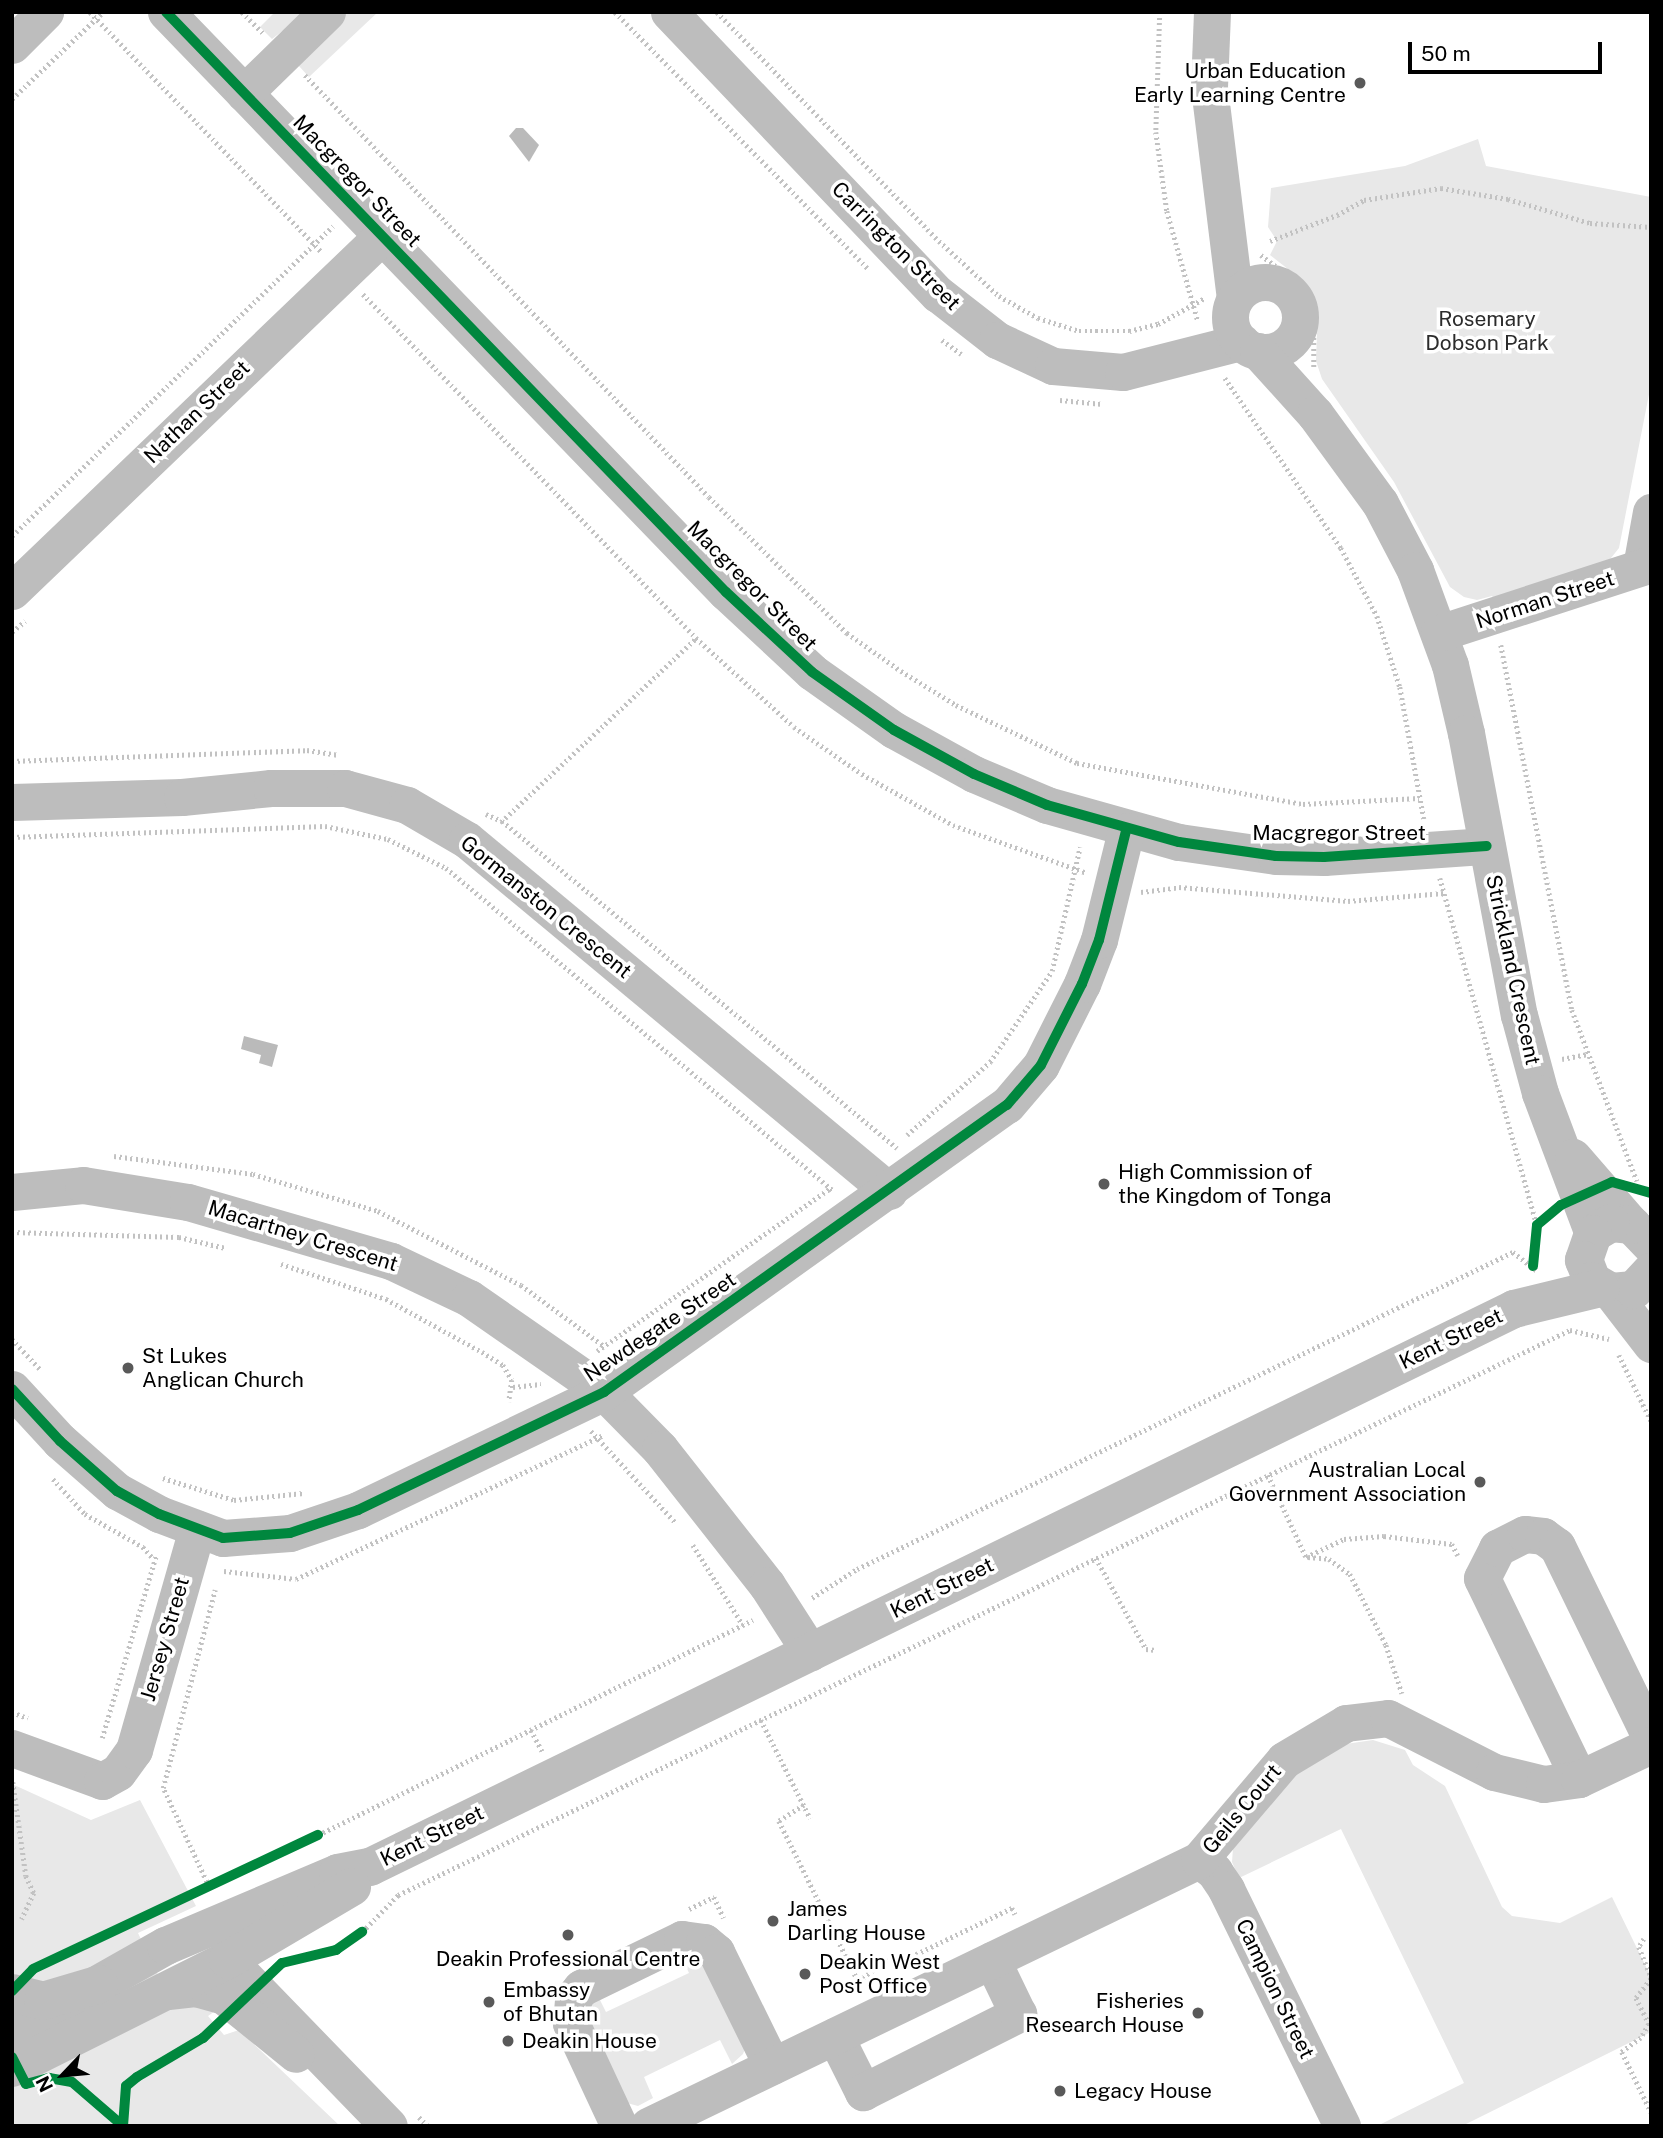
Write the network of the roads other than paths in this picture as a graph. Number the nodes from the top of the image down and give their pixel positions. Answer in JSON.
{"nodes":[{"id":1,"x":45,"y":12,"type":"edge"},
{"id":2,"x":166,"y":12,"type":"edge"},
{"id":3,"x":327,"y":12,"type":"edge"},
{"id":4,"x":669,"y":12,"type":"edge"},
{"id":5,"x":1212,"y":12,"type":"edge"},
{"id":6,"x":12,"y":45,"type":"edge"},
{"id":7,"x":244,"y":93,"type":"junction"},
{"id":8,"x":1229,"y":226,"type":"junction"},
{"id":9,"x":383,"y":234,"type":"junction"},
{"id":10,"x":1267,"y":268,"type":"junction"},
{"id":11,"x":1232,"y":326,"type":"junction"},
{"id":12,"x":1297,"y":329,"type":"junction"},
{"id":13,"x":1315,"y":414,"type":"junction"},
{"id":14,"x":1651,"y":513,"type":"edge"},
{"id":15,"x":1646,"y":566,"type":"edge"},
{"id":16,"x":12,"y":591,"type":"edge"},
{"id":17,"x":1439,"y":633,"type":"junction"},
{"id":18,"x":12,"y":802,"type":"edge"},
{"id":19,"x":1126,"y":831,"type":"junction"},
{"id":20,"x":1487,"y":846,"type":"junction"},
{"id":21,"x":12,"y":1192,"type":"edge"},
{"id":22,"x":1589,"y":1192,"type":"junction"},
{"id":23,"x":875,"y":1201,"type":"junction"},
{"id":24,"x":1643,"y":1232,"type":"edge"},
{"id":25,"x":1588,"y":1242,"type":"junction"},
{"id":26,"x":1636,"y":1300,"type":"edge"},
{"id":27,"x":1514,"y":1309,"type":"junction"},
{"id":28,"x":12,"y":1389,"type":"edge"},
{"id":29,"x":604,"y":1392,"type":"junction"},
{"id":30,"x":197,"y":1529,"type":"junction"},
{"id":31,"x":810,"y":1652,"type":"junction"},
{"id":32,"x":1651,"y":1739,"type":"edge"},
{"id":33,"x":1651,"y":1745,"type":"edge"},
{"id":34,"x":12,"y":1748,"type":"edge"},
{"id":35,"x":1579,"y":1779,"type":"junction"},
{"id":36,"x":1199,"y":1860,"type":"junction"},
{"id":37,"x":370,"y":1867,"type":"junction"},
{"id":38,"x":228,"y":1960,"type":"junction"},
{"id":39,"x":992,"y":1960,"type":"junction"},
{"id":40,"x":141,"y":1961,"type":"junction"},
{"id":41,"x":100,"y":1984,"type":"junction"},
{"id":42,"x":168,"y":1991,"type":"junction"},
{"id":43,"x":12,"y":1993,"type":"edge"},
{"id":44,"x":12,"y":2034,"type":"edge"},
{"id":45,"x":835,"y":2036,"type":"junction"},
{"id":46,"x":772,"y":2066,"type":"junction"},
{"id":47,"x":12,"y":2068,"type":"edge"},
{"id":48,"x":352,"y":2091,"type":"junction"},
{"id":49,"x":389,"y":2126,"type":"edge"},
{"id":50,"x":620,"y":2126,"type":"edge"},
{"id":51,"x":649,"y":2126,"type":"edge"},
{"id":52,"x":1342,"y":2126,"type":"edge"}],
"edges":[{"from":1,"to":6,"type":"street"},
{"from":2,"to":7,"type":"street","name":"Macgregor Street"},
{"from":3,"to":7,"type":"street"},
{"from":4,"to":11,"type":"street","name":"Carrington Street"},
{"from":5,"to":8,"type":"street"},
{"from":7,"to":9,"type":"street","name":"Macgregor Street"},
{"from":8,"to":10,"type":"street"},
{"from":8,"to":11,"type":"street"},
{"from":9,"to":16,"type":"street","name":"Nathan Street"},
{"from":9,"to":19,"type":"street","name":"Macgregor Street"},
{"from":10,"to":11,"type":"street"},
{"from":10,"to":12,"type":"street","name":"Strickland Crescent"},
{"from":11,"to":12,"type":"street"},
{"from":11,"to":13,"type":"street","name":"Strickland Crescent"},
{"from":12,"to":13,"type":"street","name":"Strickland Crescent"},
{"from":13,"to":17,"type":"street","name":"Strickland Crescent"},
{"from":14,"to":15,"type":"street"},
{"from":15,"to":17,"type":"street","name":"Norman Street"},
{"from":17,"to":20,"type":"street","name":"Strickland Crescent"},
{"from":18,"to":23,"type":"street","name":"Gormanston Crescent"},
{"from":19,"to":20,"type":"street","name":"Macgregor Street"},
{"from":19,"to":23,"type":"street","name":"Newdegate Street"},
{"from":20,"to":22,"type":"street","name":"Strickland Crescent"},
{"from":21,"to":29,"type":"street","name":"Macartney Crescent"},
{"from":22,"to":24,"type":"street","name":"Strickland Crescent"},
{"from":22,"to":25,"type":"street","name":"Strickland Crescent"},
{"from":23,"to":29,"type":"street","name":"Newdegate Street"},
{"from":24,"to":25,"type":"main road"},
{"from":25,"to":26,"type":"main road"},
{"from":25,"to":27,"type":"main road","name":"Kent Street"},
{"from":26,"to":27,"type":"main road","name":"Kent Street"},
{"from":27,"to":31,"type":"main road","name":"Kent Street"},
{"from":28,"to":30,"type":"street","name":"Newdegate Street"},
{"from":29,"to":30,"type":"street","name":"Newdegate Street"},
{"from":29,"to":31,"type":"street","name":"Macartney Crescent"},
{"from":30,"to":34,"type":"street","name":"Jersey Street"},
{"from":31,"to":37,"type":"main road","name":"Kent Street"},
{"from":32,"to":35,"type":"street"},
{"from":33,"to":35,"type":"street","name":"Geils Court"},
{"from":35,"to":36,"type":"street","name":"Geils Court"},
{"from":36,"to":39,"type":"street","name":"Geils Court"},
{"from":36,"to":52,"type":"street","name":"Campion Street"},
{"from":37,"to":38,"type":"main road","name":"Kent Street"},
{"from":37,"to":40,"type":"main road","name":"Kent Street"},
{"from":38,"to":40,"type":"main road"},
{"from":38,"to":42,"type":"main road","name":"Kent Street"},
{"from":38,"to":48,"type":"street"},
{"from":39,"to":45,"type":"street","name":"Geils Court"},
{"from":39,"to":45,"type":"street"},
{"from":40,"to":41,"type":"main road","name":"Kent Street"},
{"from":41,"to":43,"type":"main road"},
{"from":41,"to":44,"type":"main road","name":"Kent Street"},
{"from":42,"to":47,"type":"main road","name":"Kent Street"},
{"from":42,"to":48,"type":"street"},
{"from":45,"to":46,"type":"street","name":"Geils Court"},
{"from":46,"to":50,"type":"street"},
{"from":46,"to":51,"type":"street","name":"Geils Court"},
{"from":48,"to":49,"type":"street"}]}
